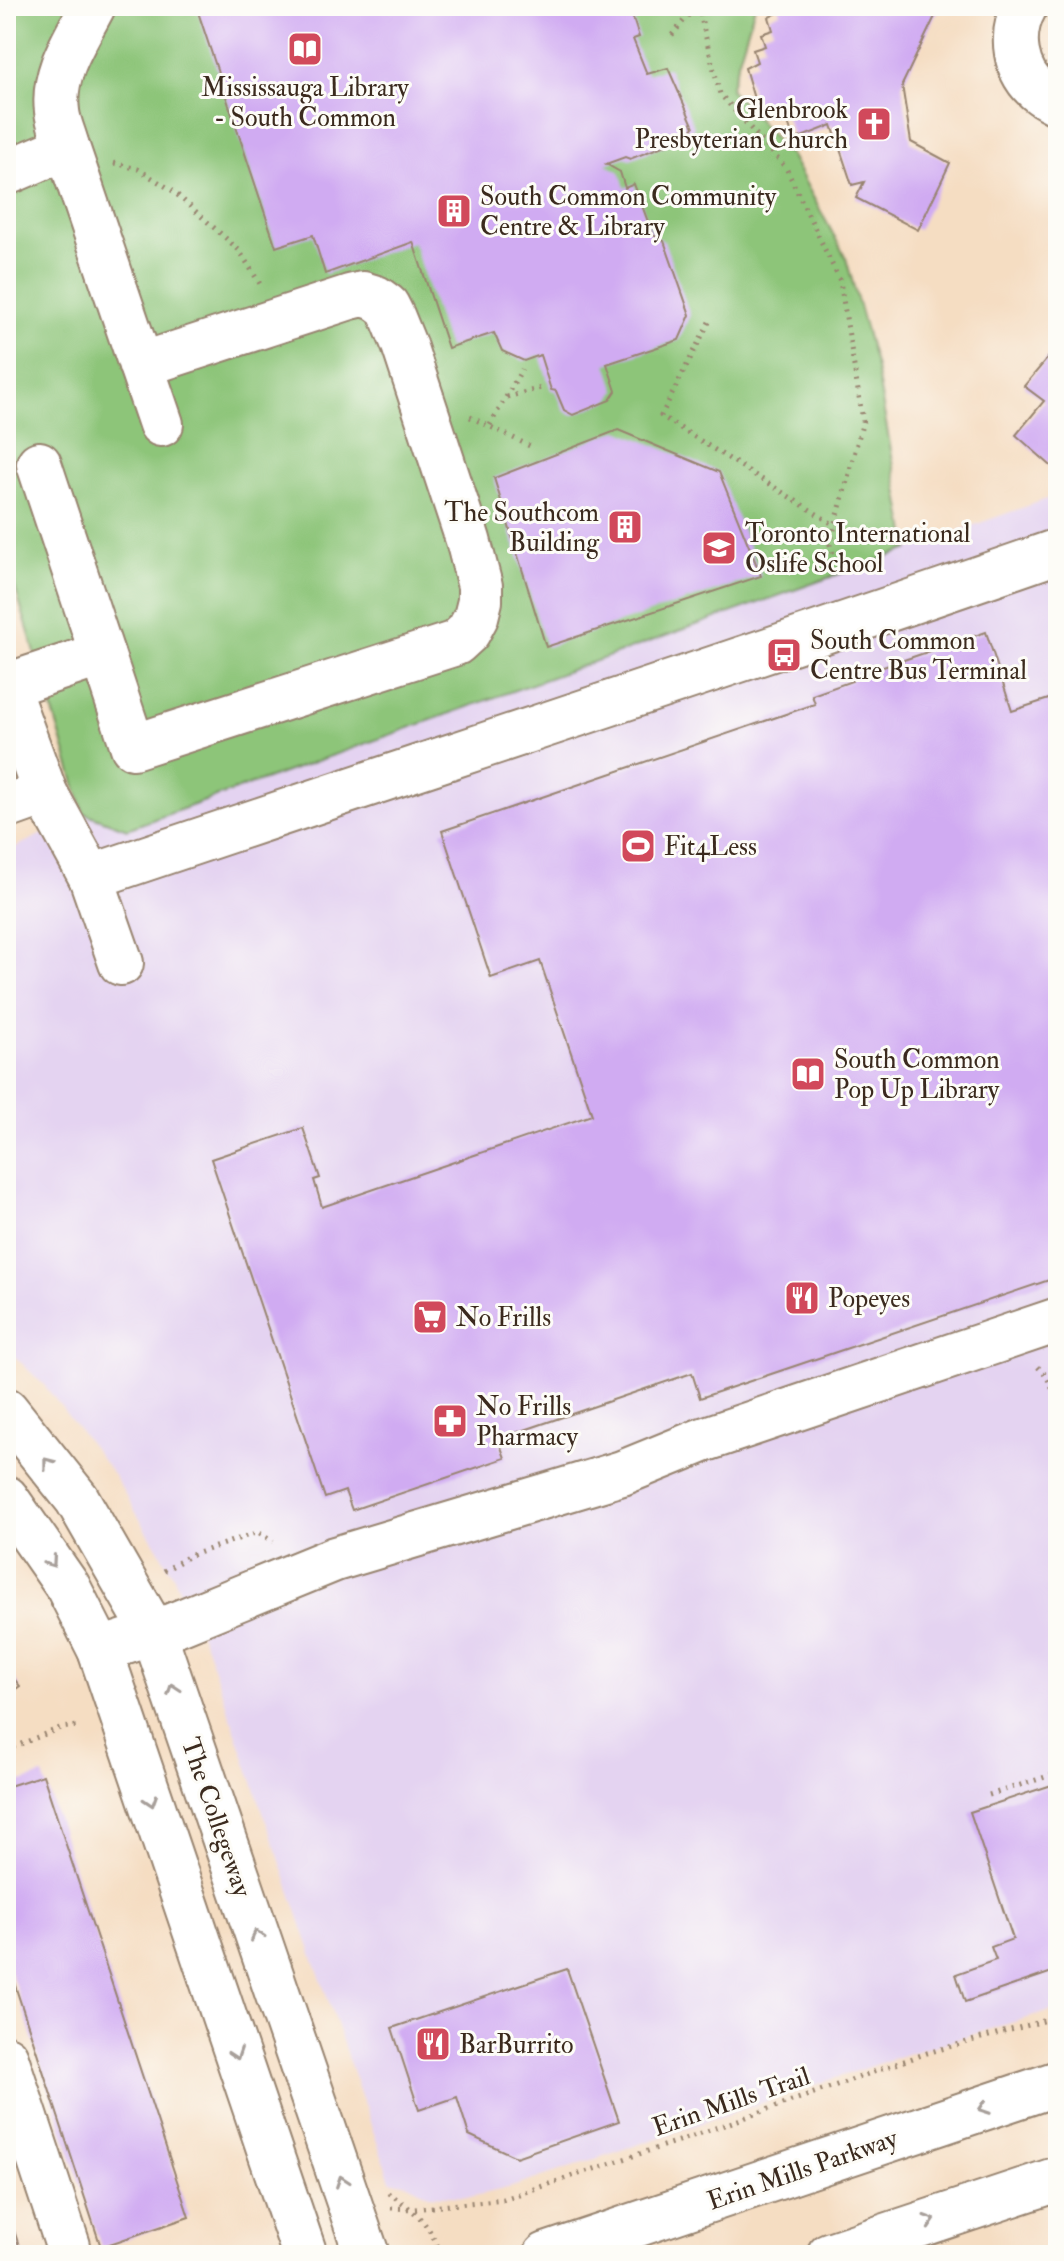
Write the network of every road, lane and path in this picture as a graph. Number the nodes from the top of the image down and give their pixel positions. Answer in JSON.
{"nodes":[{"id":1,"x":93,"y":6,"type":"edge"},
{"id":2,"x":697,"y":6,"type":"edge"},
{"id":3,"x":1025,"y":6,"type":"edge"},
{"id":4,"x":672,"y":35,"type":"dead end"},
{"id":5,"x":1058,"y":103,"type":"edge"},
{"id":6,"x":72,"y":162,"type":"junction"},
{"id":7,"x":6,"y":173,"type":"edge"},
{"id":8,"x":281,"y":319,"type":"junction"},
{"id":9,"x":709,"y":322,"type":"dead end"},
{"id":10,"x":141,"y":365,"type":"junction"},
{"id":11,"x":522,"y":369,"type":"dead end"},
{"id":12,"x":545,"y":387,"type":"dead end"},
{"id":13,"x":420,"y":397,"type":"junction"},
{"id":14,"x":505,"y":397,"type":"junction"},
{"id":15,"x":161,"y":424,"type":"dead end"},
{"id":16,"x":490,"y":425,"type":"junction"},
{"id":17,"x":534,"y":448,"type":"dead end"},
{"id":18,"x":39,"y":464,"type":"dead end"},
{"id":19,"x":836,"y":526,"type":"junction"},
{"id":20,"x":1058,"y":551,"type":"edge"},
{"id":21,"x":840,"y":574,"type":"dead end"},
{"id":22,"x":102,"y":654,"type":"junction"},
{"id":23,"x":6,"y":686,"type":"edge"},
{"id":24,"x":26,"y":800,"type":"edge"},
{"id":25,"x":91,"y":877,"type":"junction"},
{"id":26,"x":121,"y":963,"type":"dead end"},
{"id":27,"x":1050,"y":1334,"type":"edge"},
{"id":28,"x":1058,"y":1401,"type":"edge"},
{"id":29,"x":6,"y":1410,"type":"edge"},
{"id":30,"x":6,"y":1498,"type":"edge"},
{"id":31,"x":273,"y":1542,"type":"dead end"},
{"id":32,"x":164,"y":1571,"type":"dead end"},
{"id":33,"x":154,"y":1633,"type":"junction"},
{"id":34,"x":100,"y":1650,"type":"junction"},
{"id":35,"x":78,"y":1726,"type":"dead end"},
{"id":36,"x":6,"y":1750,"type":"edge"},
{"id":37,"x":1058,"y":1773,"type":"edge"},
{"id":38,"x":989,"y":1795,"type":"dead end"},
{"id":39,"x":1058,"y":2017,"type":"edge"},
{"id":40,"x":6,"y":2058,"type":"edge"},
{"id":41,"x":1058,"y":2083,"type":"edge"},
{"id":42,"x":19,"y":2142,"type":"edge"},
{"id":43,"x":1058,"y":2179,"type":"edge"},
{"id":44,"x":68,"y":2246,"type":"dead end"},
{"id":45,"x":305,"y":2255,"type":"edge"},
{"id":46,"x":367,"y":2255,"type":"edge"},
{"id":47,"x":441,"y":2255,"type":"edge"},
{"id":48,"x":546,"y":2255,"type":"edge"},
{"id":49,"x":829,"y":2255,"type":"edge"}],
"edges":[{"from":1,"to":6,"type":"street"},
{"from":2,"to":4,"type":"path"},
{"from":2,"to":19,"type":"path"},
{"from":3,"to":5,"type":"street"},
{"from":6,"to":7,"type":"street"},
{"from":6,"to":8,"type":"path"},
{"from":6,"to":10,"type":"street"},
{"from":8,"to":10,"type":"street"},
{"from":8,"to":13,"type":"street"},
{"from":9,"to":19,"type":"path"},
{"from":10,"to":15,"type":"street"},
{"from":11,"to":14,"type":"path"},
{"from":12,"to":14,"type":"path"},
{"from":13,"to":16,"type":"path"},
{"from":13,"to":22,"type":"street"},
{"from":14,"to":16,"type":"path"},
{"from":16,"to":17,"type":"path"},
{"from":18,"to":22,"type":"street"},
{"from":19,"to":21,"type":"path"},
{"from":20,"to":25,"type":"street"},
{"from":22,"to":23,"type":"street"},
{"from":23,"to":24,"type":"street"},
{"from":24,"to":25,"type":"street"},
{"from":25,"to":26,"type":"street"},
{"from":27,"to":28,"type":"path"},
{"from":27,"to":33,"type":"street"},
{"from":33,"to":29,"type":"street","name":"The Collegeway","one_way":true},
{"from":30,"to":34,"type":"street","one_way":true},
{"from":31,"to":32,"type":"path"},
{"from":33,"to":34,"type":"street"},
{"from":46,"to":33,"type":"street","name":"The Collegeway","one_way":true},
{"from":34,"to":45,"type":"street","one_way":true},
{"from":35,"to":36,"type":"path"},
{"from":37,"to":38,"type":"path"},
{"from":39,"to":47,"type":"path","name":"Erin Mills Trail"},
{"from":40,"to":42,"type":"street"},
{"from":41,"to":48,"type":"street","name":"Erin Mills Parkway","one_way":true},
{"from":42,"to":44,"type":"street"},
{"from":49,"to":43,"type":"street","one_way":true}]}
